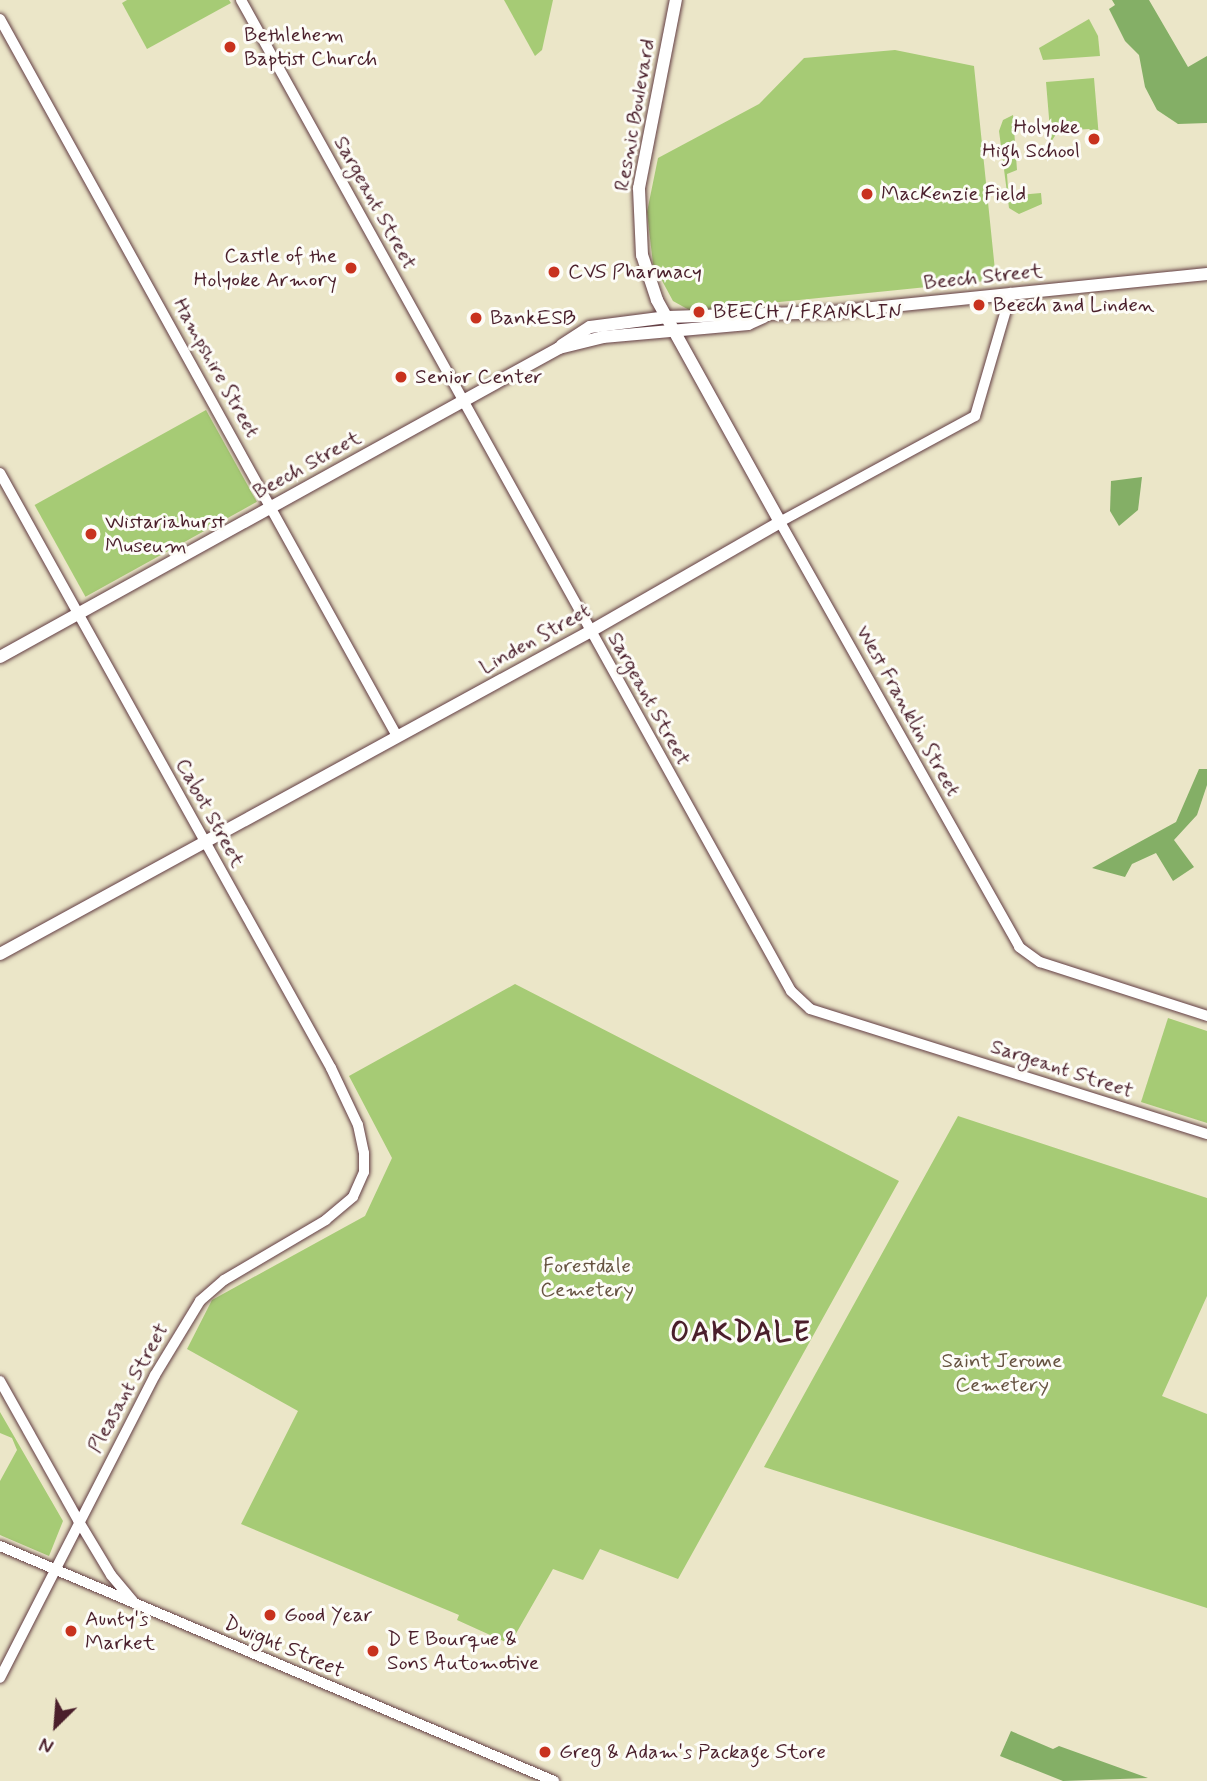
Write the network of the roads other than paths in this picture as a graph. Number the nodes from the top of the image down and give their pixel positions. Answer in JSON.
{"nodes":[{"id":1,"x":241,"y":0,"type":"edge"},
{"id":2,"x":676,"y":0,"type":"edge"},
{"id":3,"x":0,"y":19,"type":"edge"},
{"id":4,"x":1207,"y":274,"type":"edge"},
{"id":5,"x":1011,"y":293,"type":"junction"},
{"id":6,"x":667,"y":317,"type":"junction"},
{"id":7,"x":764,"y":317,"type":"junction"},
{"id":8,"x":677,"y":333,"type":"junction"},
{"id":9,"x":559,"y":348,"type":"junction"},
{"id":10,"x":463,"y":400,"type":"junction"},
{"id":11,"x":0,"y":473,"type":"edge"},
{"id":12,"x":272,"y":507,"type":"junction"},
{"id":13,"x":780,"y":522,"type":"junction"},
{"id":14,"x":77,"y":614,"type":"junction"},
{"id":15,"x":589,"y":632,"type":"junction"},
{"id":16,"x":0,"y":657,"type":"edge"},
{"id":17,"x":397,"y":736,"type":"junction"},
{"id":18,"x":205,"y":843,"type":"junction"},
{"id":19,"x":0,"y":954,"type":"edge"},
{"id":20,"x":1207,"y":1016,"type":"edge"},
{"id":21,"x":1207,"y":1134,"type":"edge"},
{"id":22,"x":361,"y":1179,"type":"joint"},
{"id":23,"x":0,"y":1381,"type":"edge"},
{"id":24,"x":78,"y":1520,"type":"junction"},
{"id":25,"x":0,"y":1546,"type":"edge"},
{"id":26,"x":56,"y":1571,"type":"junction"},
{"id":27,"x":136,"y":1604,"type":"junction"},
{"id":28,"x":0,"y":1678,"type":"edge"},
{"id":29,"x":554,"y":1781,"type":"edge"}],
"edges":[{"from":1,"to":10,"type":"street","name":"Sargeant Street"},
{"from":2,"to":6,"type":"main road","name":"Resnic Boulevard"},
{"from":3,"to":12,"type":"street","name":"Hampshire Street"},
{"from":4,"to":5,"type":"main road","name":"Beech Street"},
{"from":5,"to":7,"type":"main road","name":"Beech Street"},
{"from":5,"to":13,"type":"street","name":"Linden Street"},
{"from":6,"to":7,"type":"main road","name":"Beech Street"},
{"from":6,"to":8,"type":"main road","name":"West Franklin Street"},
{"from":6,"to":9,"type":"main road","name":"Beech Street"},
{"from":7,"to":8,"type":"main road","name":"Beech Street"},
{"from":8,"to":9,"type":"main road","name":"Beech Street"},
{"from":8,"to":13,"type":"main road","name":"West Franklin Street"},
{"from":9,"to":10,"type":"main road","name":"Beech Street"},
{"from":10,"to":12,"type":"main road","name":"Beech Street"},
{"from":10,"to":15,"type":"street","name":"Sargeant Street"},
{"from":11,"to":14,"type":"main road","name":"Cabot Street"},
{"from":12,"to":14,"type":"main road","name":"Beech Street"},
{"from":12,"to":17,"type":"street","name":"Hampshire Street"},
{"from":13,"to":15,"type":"main road","name":"Linden Street"},
{"from":13,"to":20,"type":"street","name":"West Franklin Street"},
{"from":14,"to":16,"type":"main road","name":"Beech Street"},
{"from":14,"to":18,"type":"main road","name":"Cabot Street"},
{"from":15,"to":17,"type":"main road","name":"Linden Street"},
{"from":15,"to":21,"type":"street","name":"Sargeant Street"},
{"from":17,"to":18,"type":"main road","name":"Linden Street"},
{"from":18,"to":19,"type":"main road","name":"Linden Street"},
{"from":18,"to":22,"type":"main road","name":"Cabot Street"},
{"from":22,"to":24,"type":"main road","name":"Pleasant Street"},
{"from":23,"to":24,"type":"street"},
{"from":24,"to":26,"type":"main road","name":"Pleasant Street"},
{"from":24,"to":27,"type":"main road"},
{"from":25,"to":26,"type":"main road","name":"Dwight Street"},
{"from":26,"to":27,"type":"main road","name":"Dwight Street"},
{"from":26,"to":28,"type":"main road","name":"Pleasant Street"},
{"from":27,"to":29,"type":"main road","name":"Dwight Street"}]}
